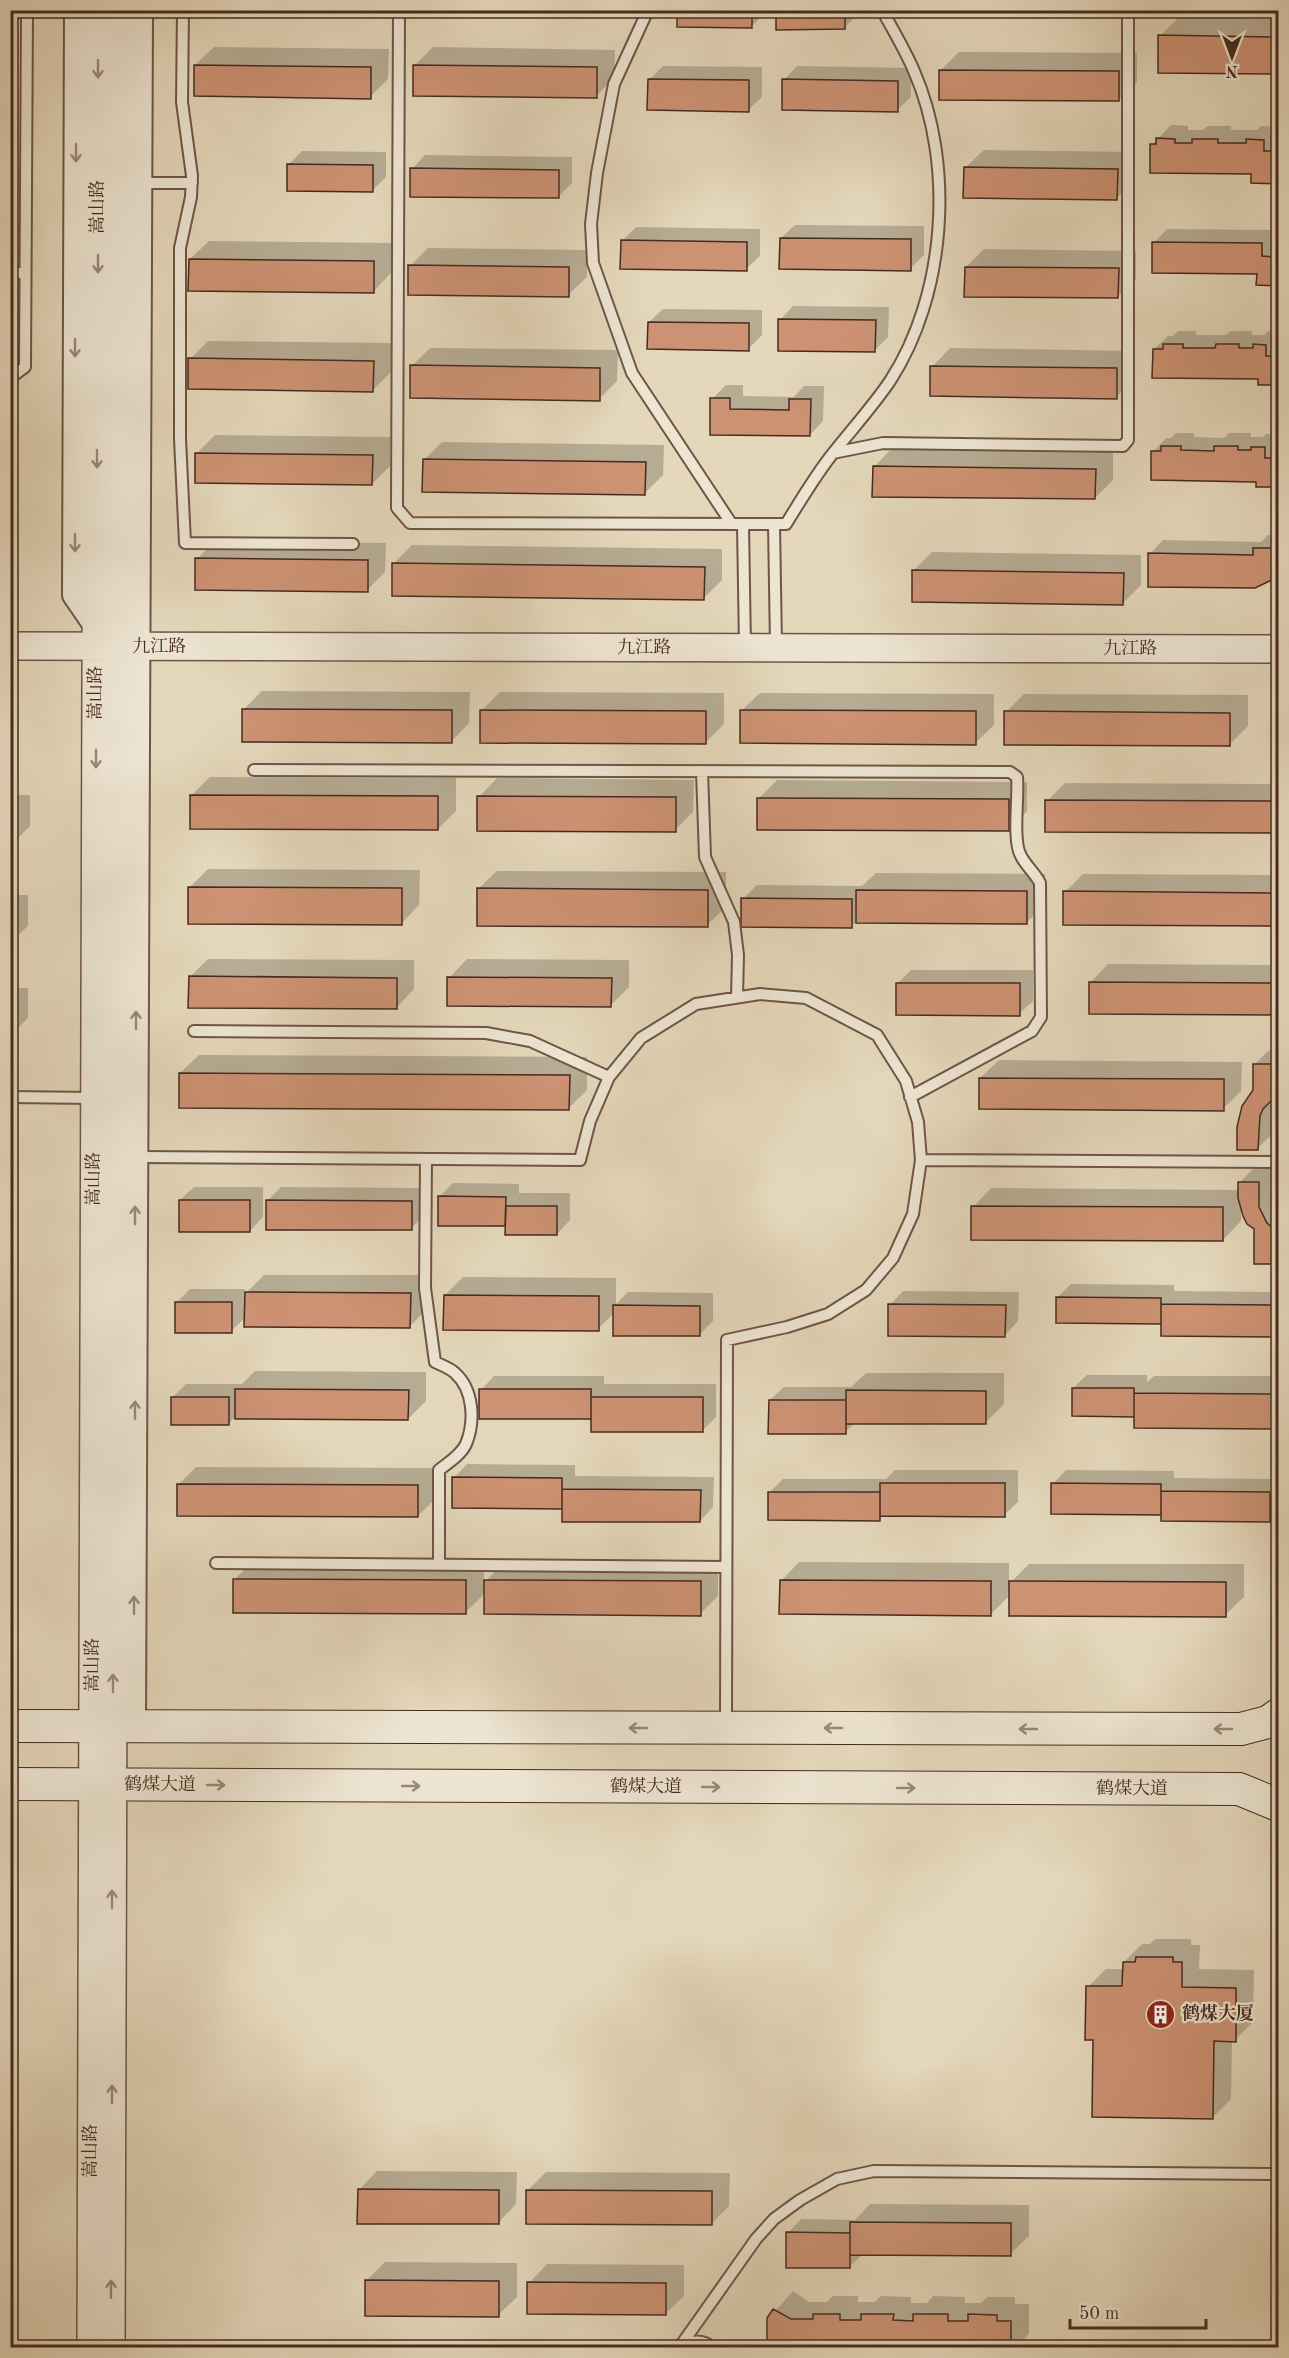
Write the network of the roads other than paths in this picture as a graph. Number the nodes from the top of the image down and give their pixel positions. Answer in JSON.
{"nodes":[{"id":1,"x":27,"y":10,"type":"edge"},
{"id":2,"x":76,"y":10,"type":"edge"},
{"id":3,"x":98,"y":10,"type":"edge"},
{"id":4,"x":118,"y":10,"type":"edge"},
{"id":5,"x":141,"y":10,"type":"edge"},
{"id":6,"x":183,"y":10,"type":"edge"},
{"id":7,"x":399,"y":10,"type":"edge"},
{"id":8,"x":648,"y":10,"type":"edge"},
{"id":9,"x":882,"y":10,"type":"edge"},
{"id":10,"x":1128,"y":10,"type":"edge"},
{"id":11,"x":140,"y":183,"type":"junction"},
{"id":12,"x":192,"y":183,"type":"junction"},
{"id":13,"x":10,"y":273,"type":"edge"},
{"id":14,"x":26,"y":273,"type":"junction"},
{"id":15,"x":10,"y":378,"type":"edge"},
{"id":16,"x":833,"y":453,"type":"junction"},
{"id":17,"x":731,"y":523,"type":"junction"},
{"id":18,"x":743,"y":524,"type":"junction"},
{"id":19,"x":774,"y":524,"type":"junction"},
{"id":20,"x":353,"y":544,"type":"dead end"},
{"id":21,"x":10,"y":646,"type":"edge"},
{"id":22,"x":745,"y":648,"type":"junction"},
{"id":23,"x":776,"y":648,"type":"junction"},
{"id":24,"x":1278,"y":649,"type":"edge"},
{"id":25,"x":114,"y":651,"type":"junction"},
{"id":26,"x":10,"y":664,"type":"edge"},
{"id":27,"x":1278,"y":667,"type":"edge"},
{"id":28,"x":254,"y":770,"type":"dead end"},
{"id":29,"x":702,"y":771,"type":"junction"},
{"id":30,"x":737,"y":997,"type":"junction"},
{"id":31,"x":194,"y":1031,"type":"dead end"},
{"id":32,"x":609,"y":1077,"type":"junction"},
{"id":33,"x":10,"y":1097,"type":"edge"},
{"id":34,"x":910,"y":1097,"type":"junction"},
{"id":35,"x":95,"y":1098,"type":"junction"},
{"id":36,"x":135,"y":1157,"type":"junction"},
{"id":37,"x":426,"y":1159,"type":"junction"},
{"id":38,"x":921,"y":1160,"type":"junction"},
{"id":39,"x":1278,"y":1162,"type":"edge"},
{"id":40,"x":216,"y":1563,"type":"dead end"},
{"id":41,"x":439,"y":1565,"type":"junction"},
{"id":42,"x":726,"y":1567,"type":"junction"},
{"id":43,"x":1278,"y":1715,"type":"edge"},
{"id":44,"x":10,"y":1726,"type":"edge"},
{"id":45,"x":113,"y":1726,"type":"junction"},
{"id":46,"x":726,"y":1728,"type":"junction"},
{"id":47,"x":10,"y":1784,"type":"edge"},
{"id":48,"x":102,"y":1784,"type":"junction"},
{"id":49,"x":1278,"y":1805,"type":"edge"},
{"id":50,"x":1278,"y":2174,"type":"edge"},
{"id":51,"x":90,"y":2348,"type":"edge"},
{"id":52,"x":111,"y":2348,"type":"edge"},
{"id":53,"x":680,"y":2348,"type":"edge"},
{"id":54,"x":713,"y":2348,"type":"edge"}],
"edges":[{"from":1,"to":14,"type":"lane"},
{"from":2,"to":25,"type":"street","one_way":true},
{"from":3,"to":25,"type":"street","name":"嵩山路","one_way":true},
{"from":4,"to":25,"type":"street","name":"嵩山路"},
{"from":5,"to":11,"type":"street"},
{"from":6,"to":12,"type":"lane"},
{"from":7,"to":17,"type":"lane"},
{"from":8,"to":17,"type":"lane"},
{"from":9,"to":16,"type":"lane"},
{"from":10,"to":16,"type":"lane"},
{"from":11,"to":12,"type":"lane"},
{"from":11,"to":25,"type":"street"},
{"from":12,"to":20,"type":"lane"},
{"from":13,"to":14,"type":"lane"},
{"from":14,"to":15,"type":"lane"},
{"from":16,"to":19,"type":"lane"},
{"from":17,"to":18,"type":"lane"},
{"from":18,"to":19,"type":"lane"},
{"from":18,"to":22,"type":"lane"},
{"from":19,"to":23,"type":"lane"},
{"from":21,"to":25,"type":"street","name":"九江路"},
{"from":22,"to":23,"type":"street","name":"九江路"},
{"from":22,"to":25,"type":"street","name":"九江路"},
{"from":23,"to":24,"type":"street","name":"九江路"},
{"from":25,"to":26,"type":"street","name":"九江路"},
{"from":25,"to":27,"type":"street","name":"九江路"},
{"from":25,"to":35,"type":"street","name":"嵩山路","one_way":true},
{"from":36,"to":25,"type":"street","one_way":true},
{"from":45,"to":25,"type":"street","name":"嵩山路","one_way":true},
{"from":28,"to":29,"type":"lane"},
{"from":29,"to":30,"type":"lane"},
{"from":29,"to":34,"type":"lane"},
{"from":30,"to":32,"type":"lane"},
{"from":30,"to":34,"type":"lane"},
{"from":31,"to":32,"type":"lane"},
{"from":32,"to":37,"type":"lane"},
{"from":33,"to":35,"type":"lane"},
{"from":34,"to":38,"type":"lane"},
{"from":35,"to":45,"type":"street","name":"嵩山路"},
{"from":36,"to":37,"type":"lane"},
{"from":45,"to":36,"type":"street","one_way":true},
{"from":37,"to":41,"type":"lane"},
{"from":38,"to":39,"type":"lane"},
{"from":38,"to":42,"type":"lane"},
{"from":40,"to":41,"type":"lane"},
{"from":41,"to":42,"type":"lane"},
{"from":42,"to":46,"type":"lane"},
{"from":43,"to":46,"type":"main road","one_way":true},
{"from":44,"to":45,"type":"main road"},
{"from":46,"to":45,"type":"main road","one_way":true},
{"from":45,"to":48,"type":"street","name":"嵩山路"},
{"from":47,"to":48,"type":"main road","name":"鹤煤大道"},
{"from":48,"to":49,"type":"main road","name":"鹤煤大道","one_way":true},
{"from":48,"to":51,"type":"street","name":"嵩山路"},
{"from":52,"to":48,"type":"street","name":"嵩山路","one_way":true},
{"from":50,"to":53,"type":"lane"},
{"from":53,"to":54,"type":"lane"}]}
